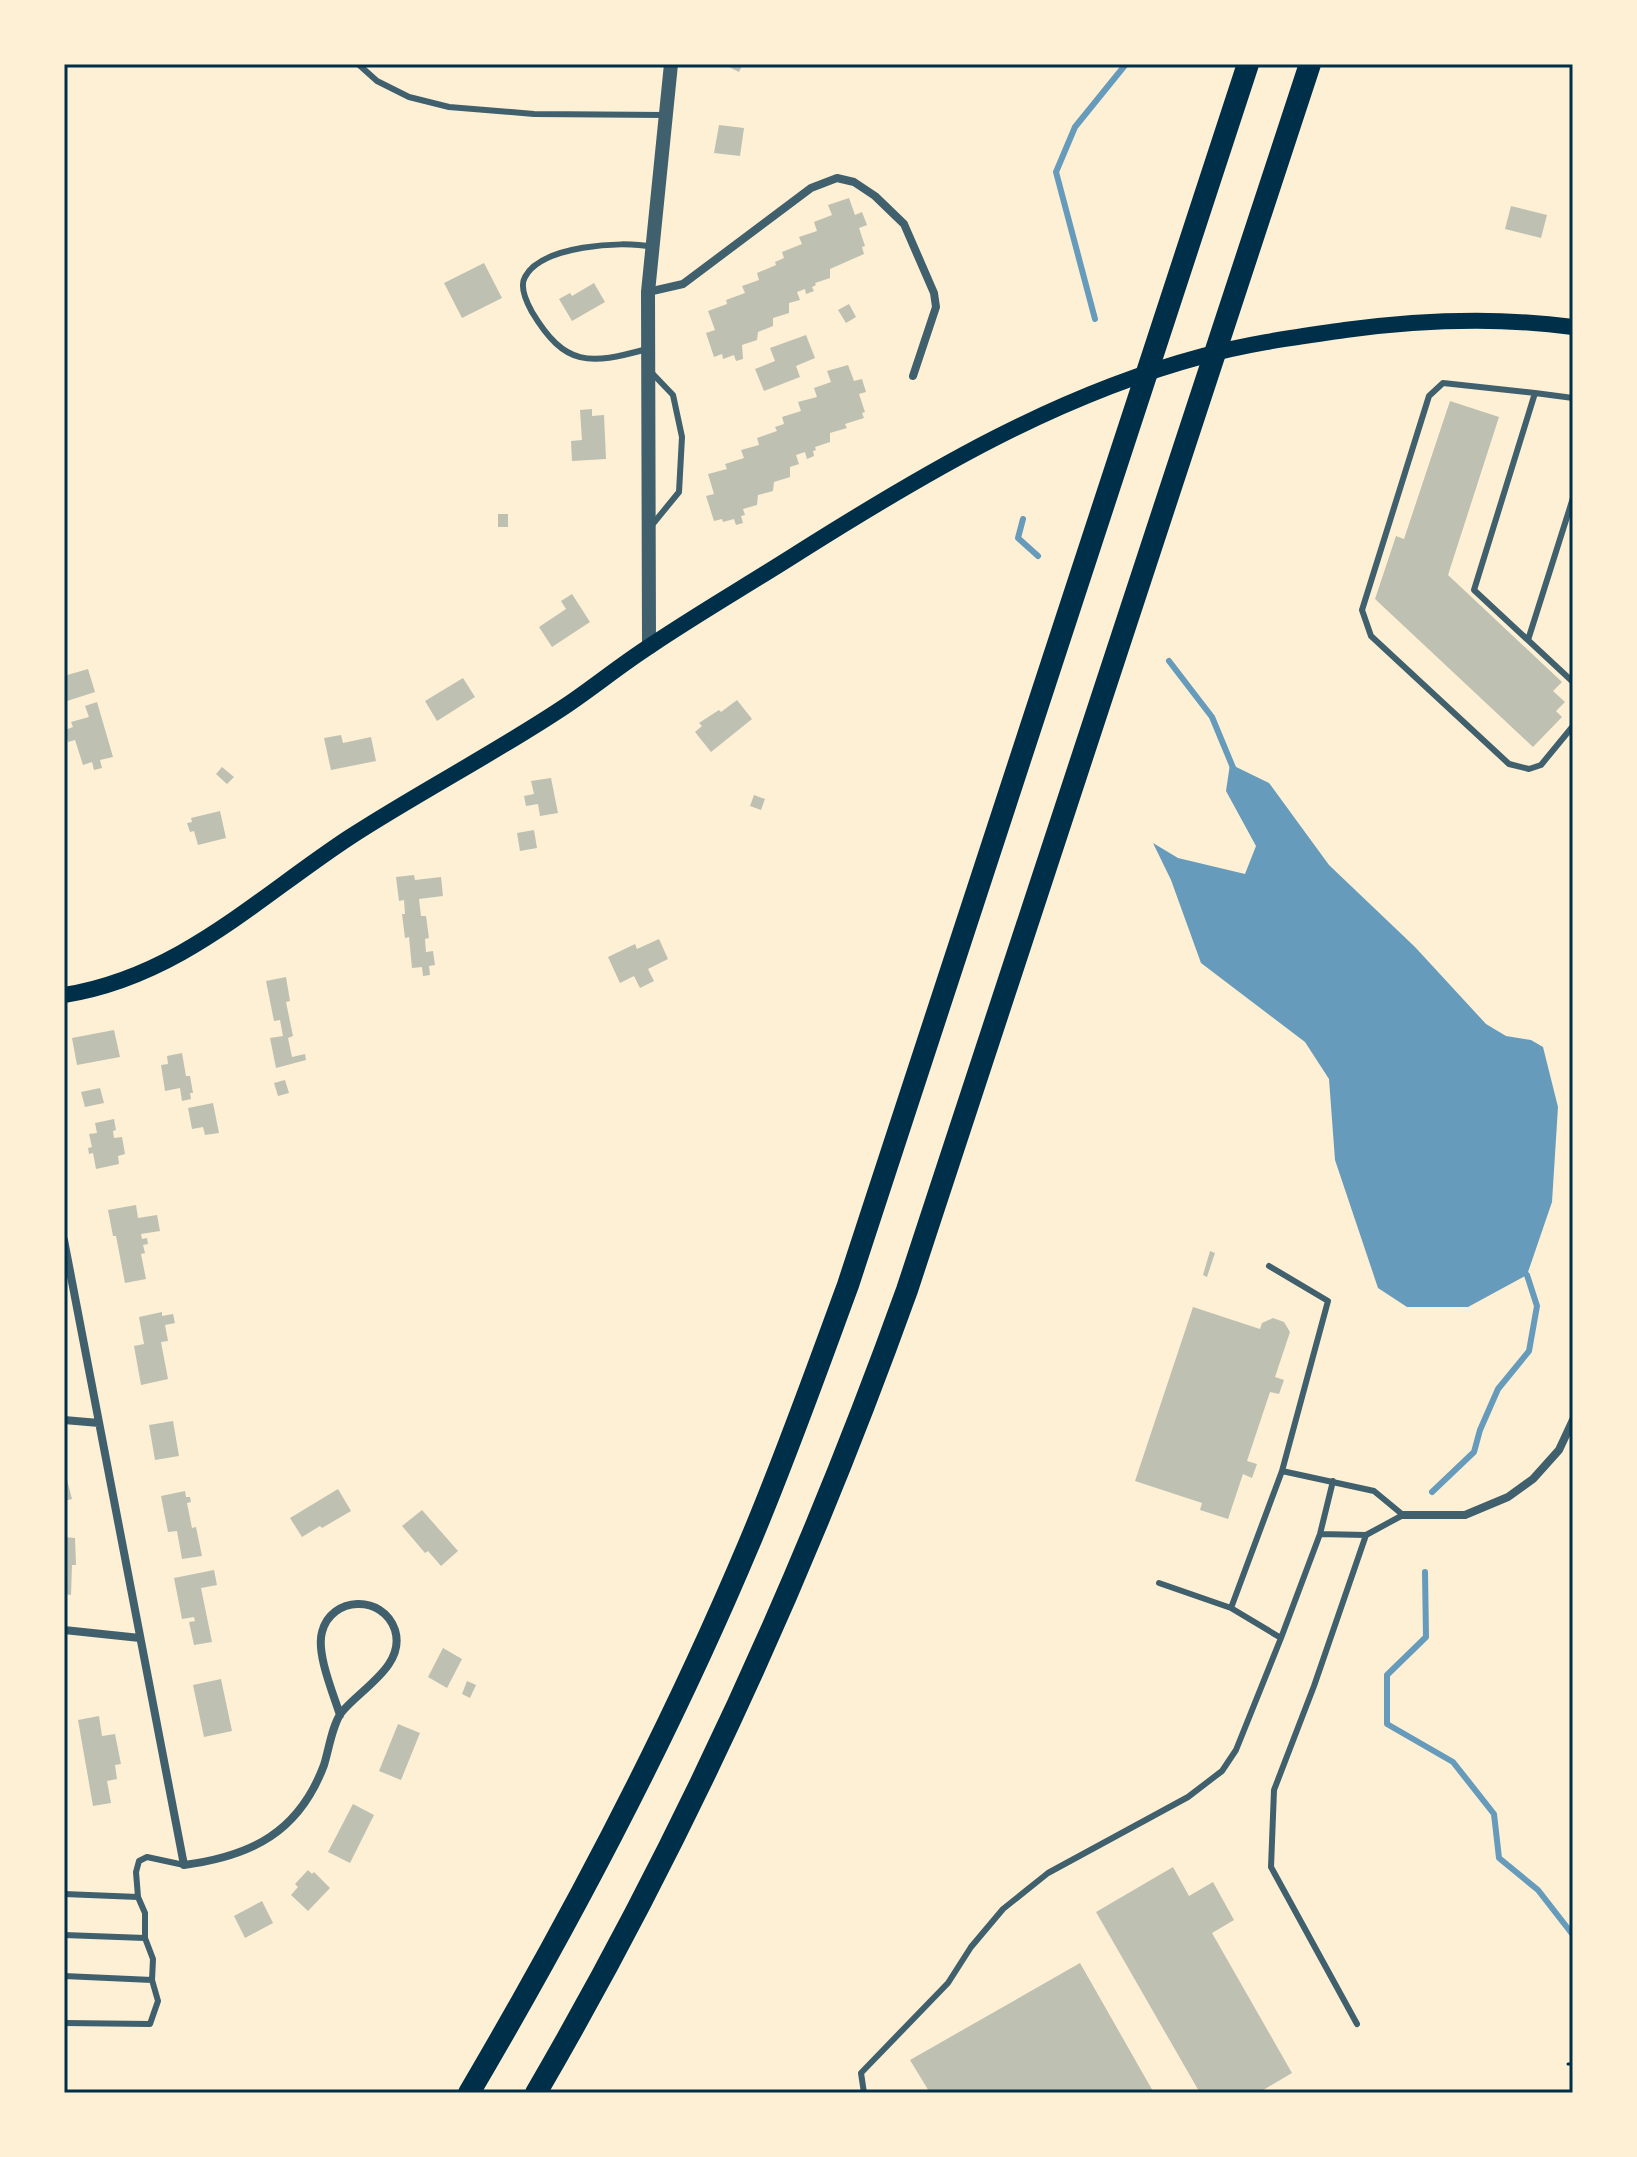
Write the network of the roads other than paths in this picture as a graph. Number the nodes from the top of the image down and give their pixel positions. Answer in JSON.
{"nodes":[{"id":1,"x":358,"y":64,"type":"edge"},
{"id":2,"x":671,"y":64,"type":"edge"},
{"id":3,"x":1248,"y":64,"type":"edge"},
{"id":4,"x":1310,"y":64,"type":"edge"},
{"id":5,"x":665,"y":115,"type":"junction"},
{"id":6,"x":652,"y":247,"type":"junction"},
{"id":7,"x":648,"y":292,"type":"junction"},
{"id":8,"x":1573,"y":327,"type":"edge"},
{"id":9,"x":647,"y":349,"type":"junction"},
{"id":10,"x":647,"y":367,"type":"junction"},
{"id":11,"x":913,"y":376,"type":"dead end"},
{"id":12,"x":1535,"y":393,"type":"junction"},
{"id":13,"x":1573,"y":398,"type":"edge"},
{"id":14,"x":1573,"y":498,"type":"edge"},
{"id":15,"x":647,"y":531,"type":"junction"},
{"id":16,"x":1528,"y":640,"type":"junction"},
{"id":17,"x":649,"y":646,"type":"junction"},
{"id":18,"x":1573,"y":682,"type":"edge"},
{"id":19,"x":1573,"y":726,"type":"edge"},
{"id":20,"x":64,"y":995,"type":"edge"},
{"id":21,"x":64,"y":1240,"type":"edge"},
{"id":22,"x":1269,"y":1266,"type":"dead end"},
{"id":23,"x":64,"y":1420,"type":"edge"},
{"id":24,"x":1573,"y":1420,"type":"edge"},
{"id":25,"x":99,"y":1423,"type":"junction"},
{"id":26,"x":1282,"y":1471,"type":"junction"},
{"id":27,"x":1333,"y":1481,"type":"junction"},
{"id":28,"x":1403,"y":1515,"type":"junction"},
{"id":29,"x":1320,"y":1534,"type":"junction"},
{"id":30,"x":1366,"y":1535,"type":"junction"},
{"id":31,"x":1159,"y":1583,"type":"dead end"},
{"id":32,"x":1231,"y":1608,"type":"junction"},
{"id":33,"x":64,"y":1630,"type":"edge"},
{"id":34,"x":140,"y":1638,"type":"junction"},
{"id":35,"x":1281,"y":1638,"type":"junction"},
{"id":36,"x":340,"y":1715,"type":"junction"},
{"id":37,"x":184,"y":1865,"type":"junction"},
{"id":38,"x":64,"y":1894,"type":"edge"},
{"id":39,"x":138,"y":1897,"type":"junction"},
{"id":40,"x":64,"y":1935,"type":"edge"},
{"id":41,"x":145,"y":1938,"type":"junction"},
{"id":42,"x":64,"y":1976,"type":"edge"},
{"id":43,"x":152,"y":1980,"type":"junction"},
{"id":44,"x":64,"y":2023,"type":"edge"},
{"id":45,"x":1357,"y":2024,"type":"dead end"},
{"id":46,"x":469,"y":2093,"type":"edge"},
{"id":47,"x":536,"y":2093,"type":"edge"},
{"id":48,"x":864,"y":2093,"type":"edge"}],
"edges":[{"from":1,"to":5,"type":"lane"},
{"from":2,"to":5,"type":"street"},
{"from":3,"to":46,"type":"highway"},
{"from":4,"to":47,"type":"highway"},
{"from":5,"to":6,"type":"street"},
{"from":6,"to":7,"type":"street"},
{"from":6,"to":9,"type":"lane"},
{"from":7,"to":9,"type":"street"},
{"from":7,"to":11,"type":"street"},
{"from":8,"to":17,"type":"main road"},
{"from":9,"to":10,"type":"street"},
{"from":10,"to":15,"type":"street"},
{"from":10,"to":15,"type":"lane"},
{"from":12,"to":13,"type":"lane"},
{"from":12,"to":16,"type":"lane"},
{"from":12,"to":19,"type":"lane"},
{"from":14,"to":16,"type":"lane"},
{"from":15,"to":17,"type":"street"},
{"from":16,"to":18,"type":"lane"},
{"from":17,"to":20,"type":"main road"},
{"from":21,"to":25,"type":"street"},
{"from":22,"to":26,"type":"lane"},
{"from":23,"to":25,"type":"street"},
{"from":24,"to":28,"type":"street"},
{"from":25,"to":34,"type":"street"},
{"from":26,"to":27,"type":"lane"},
{"from":26,"to":32,"type":"lane"},
{"from":27,"to":28,"type":"lane"},
{"from":27,"to":29,"type":"lane"},
{"from":28,"to":30,"type":"lane"},
{"from":29,"to":30,"type":"lane"},
{"from":29,"to":35,"type":"lane"},
{"from":30,"to":45,"type":"lane"},
{"from":31,"to":32,"type":"lane"},
{"from":32,"to":35,"type":"lane"},
{"from":33,"to":34,"type":"street"},
{"from":34,"to":37,"type":"street"},
{"from":35,"to":48,"type":"lane"},
{"from":36,"to":36,"type":"street"},
{"from":36,"to":37,"type":"street"},
{"from":37,"to":39,"type":"lane"},
{"from":38,"to":39,"type":"lane"},
{"from":39,"to":41,"type":"lane"},
{"from":40,"to":41,"type":"lane"},
{"from":41,"to":43,"type":"lane"},
{"from":42,"to":43,"type":"lane"},
{"from":43,"to":44,"type":"lane"}]}
